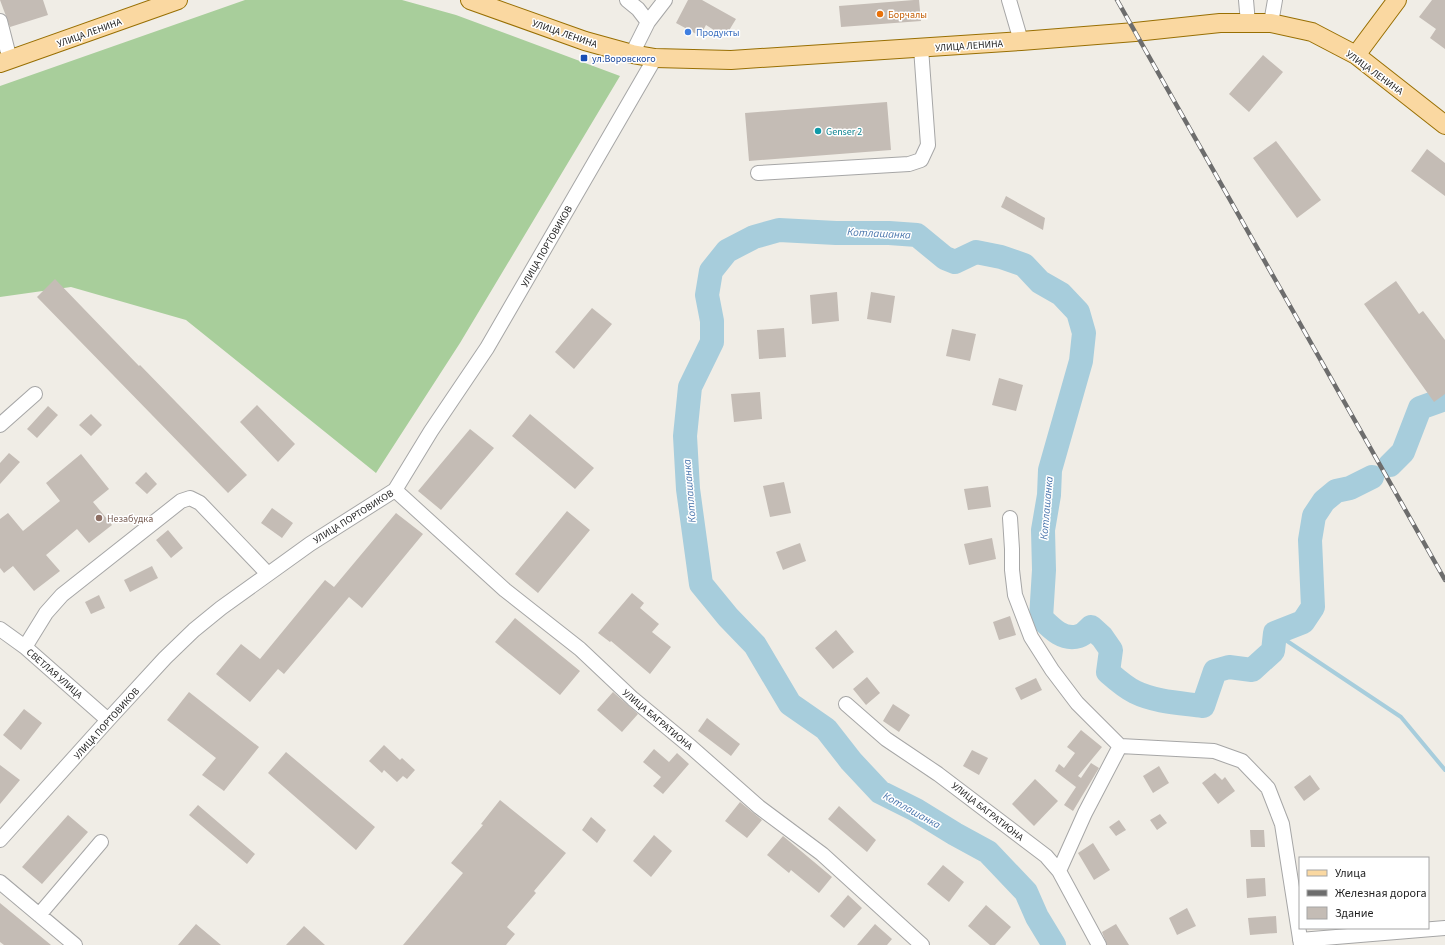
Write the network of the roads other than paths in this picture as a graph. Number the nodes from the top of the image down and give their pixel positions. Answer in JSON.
{"nodes":[{"id":1,"x":178,"y":0,"type":"edge"},
{"id":2,"x":470,"y":0,"type":"edge"},
{"id":3,"x":628,"y":0,"type":"edge"},
{"id":4,"x":665,"y":0,"type":"edge"},
{"id":5,"x":1009,"y":0,"type":"edge"},
{"id":6,"x":1246,"y":0,"type":"edge"},
{"id":7,"x":1275,"y":0,"type":"edge"},
{"id":8,"x":1397,"y":0,"type":"edge"},
{"id":9,"x":147,"y":5,"type":"edge"},
{"id":10,"x":0,"y":21,"type":"edge"},
{"id":11,"x":648,"y":22,"type":"junction"},
{"id":12,"x":1248,"y":23,"type":"junction"},
{"id":13,"x":1271,"y":23,"type":"junction"},
{"id":14,"x":1021,"y":41,"type":"junction"},
{"id":15,"x":921,"y":48,"type":"junction"},
{"id":16,"x":632,"y":54,"type":"junction"},
{"id":17,"x":1356,"y":55,"type":"junction"},
{"id":18,"x":655,"y":58,"type":"junction"},
{"id":19,"x":5,"y":61,"type":"edge"},
{"id":20,"x":1445,"y":125,"type":"edge"},
{"id":21,"x":758,"y":174,"type":"dead end"},
{"id":22,"x":35,"y":394,"type":"dead end"},
{"id":23,"x":0,"y":425,"type":"edge"},
{"id":24,"x":395,"y":490,"type":"junction"},
{"id":25,"x":1010,"y":518,"type":"dead end"},
{"id":26,"x":268,"y":574,"type":"junction"},
{"id":27,"x":0,"y":629,"type":"edge"},
{"id":28,"x":25,"y":647,"type":"junction"},
{"id":29,"x":846,"y":704,"type":"dead end"},
{"id":30,"x":108,"y":720,"type":"junction"},
{"id":31,"x":1120,"y":746,"type":"junction"},
{"id":32,"x":0,"y":840,"type":"edge"},
{"id":33,"x":100,"y":842,"type":"dead end"},
{"id":34,"x":1059,"y":871,"type":"junction"},
{"id":35,"x":0,"y":882,"type":"edge"},
{"id":36,"x":39,"y":914,"type":"junction"},
{"id":37,"x":1445,"y":928,"type":"edge"},
{"id":38,"x":1300,"y":943,"type":"edge"},
{"id":39,"x":75,"y":945,"type":"edge"},
{"id":40,"x":922,"y":945,"type":"edge"},
{"id":41,"x":1099,"y":945,"type":"edge"}],
"edges":[{"from":1,"to":9,"type":"main road","name":"УЛИЦА ЛЕНИНА"},
{"from":2,"to":16,"type":"main road","name":"УЛИЦА ЛЕНИНА"},
{"from":3,"to":11,"type":"street"},
{"from":4,"to":11,"type":"street"},
{"from":5,"to":14,"type":"street"},
{"from":6,"to":12,"type":"street"},
{"from":7,"to":13,"type":"street"},
{"from":8,"to":17,"type":"main road"},
{"from":9,"to":19,"type":"main road","name":"УЛИЦА ЛЕНИНА"},
{"from":10,"to":19,"type":"street"},
{"from":11,"to":16,"type":"street"},
{"from":12,"to":13,"type":"main road","name":"УЛИЦА ЛЕНИНА"},
{"from":12,"to":14,"type":"main road","name":"УЛИЦА ЛЕНИНА"},
{"from":13,"to":17,"type":"main road","name":"УЛИЦА ЛЕНИНА"},
{"from":14,"to":15,"type":"main road","name":"УЛИЦА ЛЕНИНА"},
{"from":15,"to":18,"type":"main road","name":"УЛИЦА ЛЕНИНА"},
{"from":15,"to":21,"type":"street"},
{"from":16,"to":18,"type":"main road","name":"УЛИЦА ЛЕНИНА"},
{"from":17,"to":20,"type":"main road","name":"УЛИЦА ЛЕНИНА"},
{"from":18,"to":24,"type":"street","name":"УЛИЦА ПОРТОВИКОВ"},
{"from":22,"to":23,"type":"street"},
{"from":24,"to":26,"type":"street","name":"УЛИЦА ПОРТОВИКОВ"},
{"from":24,"to":40,"type":"street","name":"УЛИЦА БАГРАТИОНА"},
{"from":25,"to":31,"type":"street"},
{"from":26,"to":28,"type":"street"},
{"from":26,"to":30,"type":"street","name":"УЛИЦА ПОРТОВИКОВ"},
{"from":27,"to":28,"type":"street","name":"СВЕТЛАЯ УЛИЦА"},
{"from":28,"to":30,"type":"street","name":"СВЕТЛАЯ УЛИЦА"},
{"from":29,"to":34,"type":"street","name":"УЛИЦА БАГРАТИОНА"},
{"from":30,"to":32,"type":"street","name":"УЛИЦА ПОРТОВИКОВ"},
{"from":31,"to":34,"type":"street"},
{"from":31,"to":38,"type":"street"},
{"from":33,"to":36,"type":"street"},
{"from":34,"to":41,"type":"street","name":"УЛИЦА БАГРАТИОНА"},
{"from":35,"to":36,"type":"street"},
{"from":36,"to":39,"type":"street"},
{"from":37,"to":38,"type":"street"}]}
